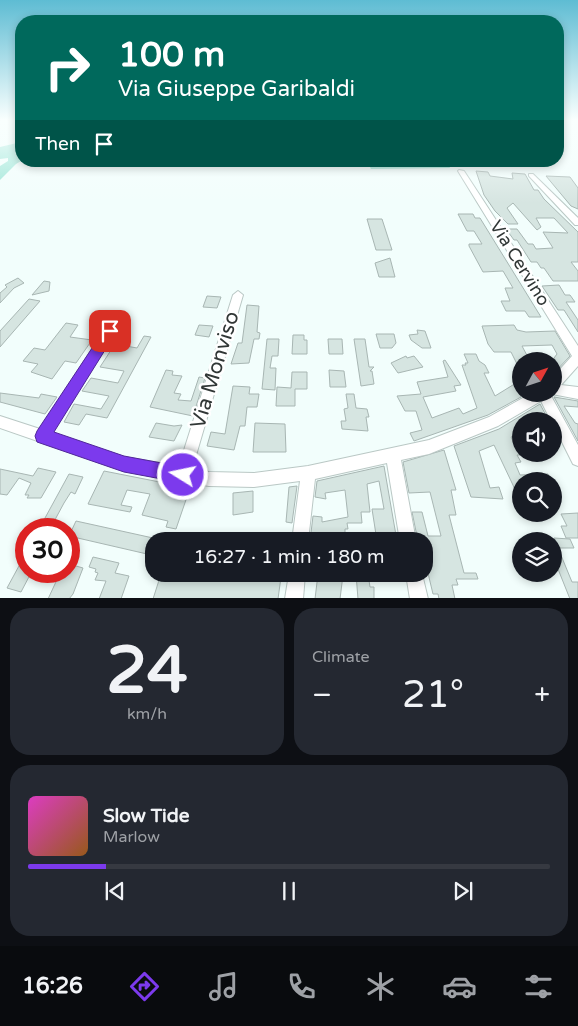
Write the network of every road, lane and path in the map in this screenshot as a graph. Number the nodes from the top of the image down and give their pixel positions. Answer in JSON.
{"nodes":[{"id":1,"x":461,"y":171,"type":"dead end"},
{"id":2,"x":532,"y":175,"type":"dead end"},
{"id":3,"x":578,"y":223,"type":"edge"},
{"id":4,"x":238,"y":295,"type":"dead end"},
{"id":5,"x":110,"y":331,"type":"dead end"},
{"id":6,"x":578,"y":357,"type":"edge"},
{"id":7,"x":562,"y":375,"type":"edge"},
{"id":8,"x":562,"y":390,"type":"edge"},
{"id":9,"x":578,"y":393,"type":"edge"},
{"id":10,"x":528,"y":402,"type":"edge"},
{"id":11,"x":546,"y":402,"type":"edge"},
{"id":12,"x":0,"y":422,"type":"edge"},
{"id":13,"x":42,"y":436,"type":"junction"},
{"id":14,"x":392,"y":456,"type":"junction"},
{"id":15,"x":578,"y":459,"type":"edge"},
{"id":16,"x":308,"y":473,"type":"junction"},
{"id":17,"x":183,"y":475,"type":"junction"},
{"id":18,"x":301,"y":532,"type":"edge"},
{"id":19,"x":406,"y":532,"type":"edge"},
{"id":20,"x":296,"y":582,"type":"edge"},
{"id":21,"x":416,"y":582,"type":"edge"},
{"id":22,"x":294,"y":598,"type":"edge"},
{"id":23,"x":419,"y":598,"type":"edge"}],
"edges":[{"from":1,"to":6,"type":"street","name":"Via Cervino"},
{"from":2,"to":3,"type":"street"},
{"from":4,"to":17,"type":"street","name":"Via Monviso"},
{"from":5,"to":13,"type":"street"},
{"from":6,"to":7,"type":"street"},
{"from":8,"to":9,"type":"street"},
{"from":10,"to":14,"type":"street"},
{"from":11,"to":15,"type":"street"},
{"from":12,"to":13,"type":"street"},
{"from":13,"to":17,"type":"street"},
{"from":14,"to":16,"type":"street"},
{"from":14,"to":19,"type":"street"},
{"from":16,"to":17,"type":"street"},
{"from":16,"to":18,"type":"street"},
{"from":20,"to":22,"type":"street"},
{"from":21,"to":23,"type":"street"}]}
